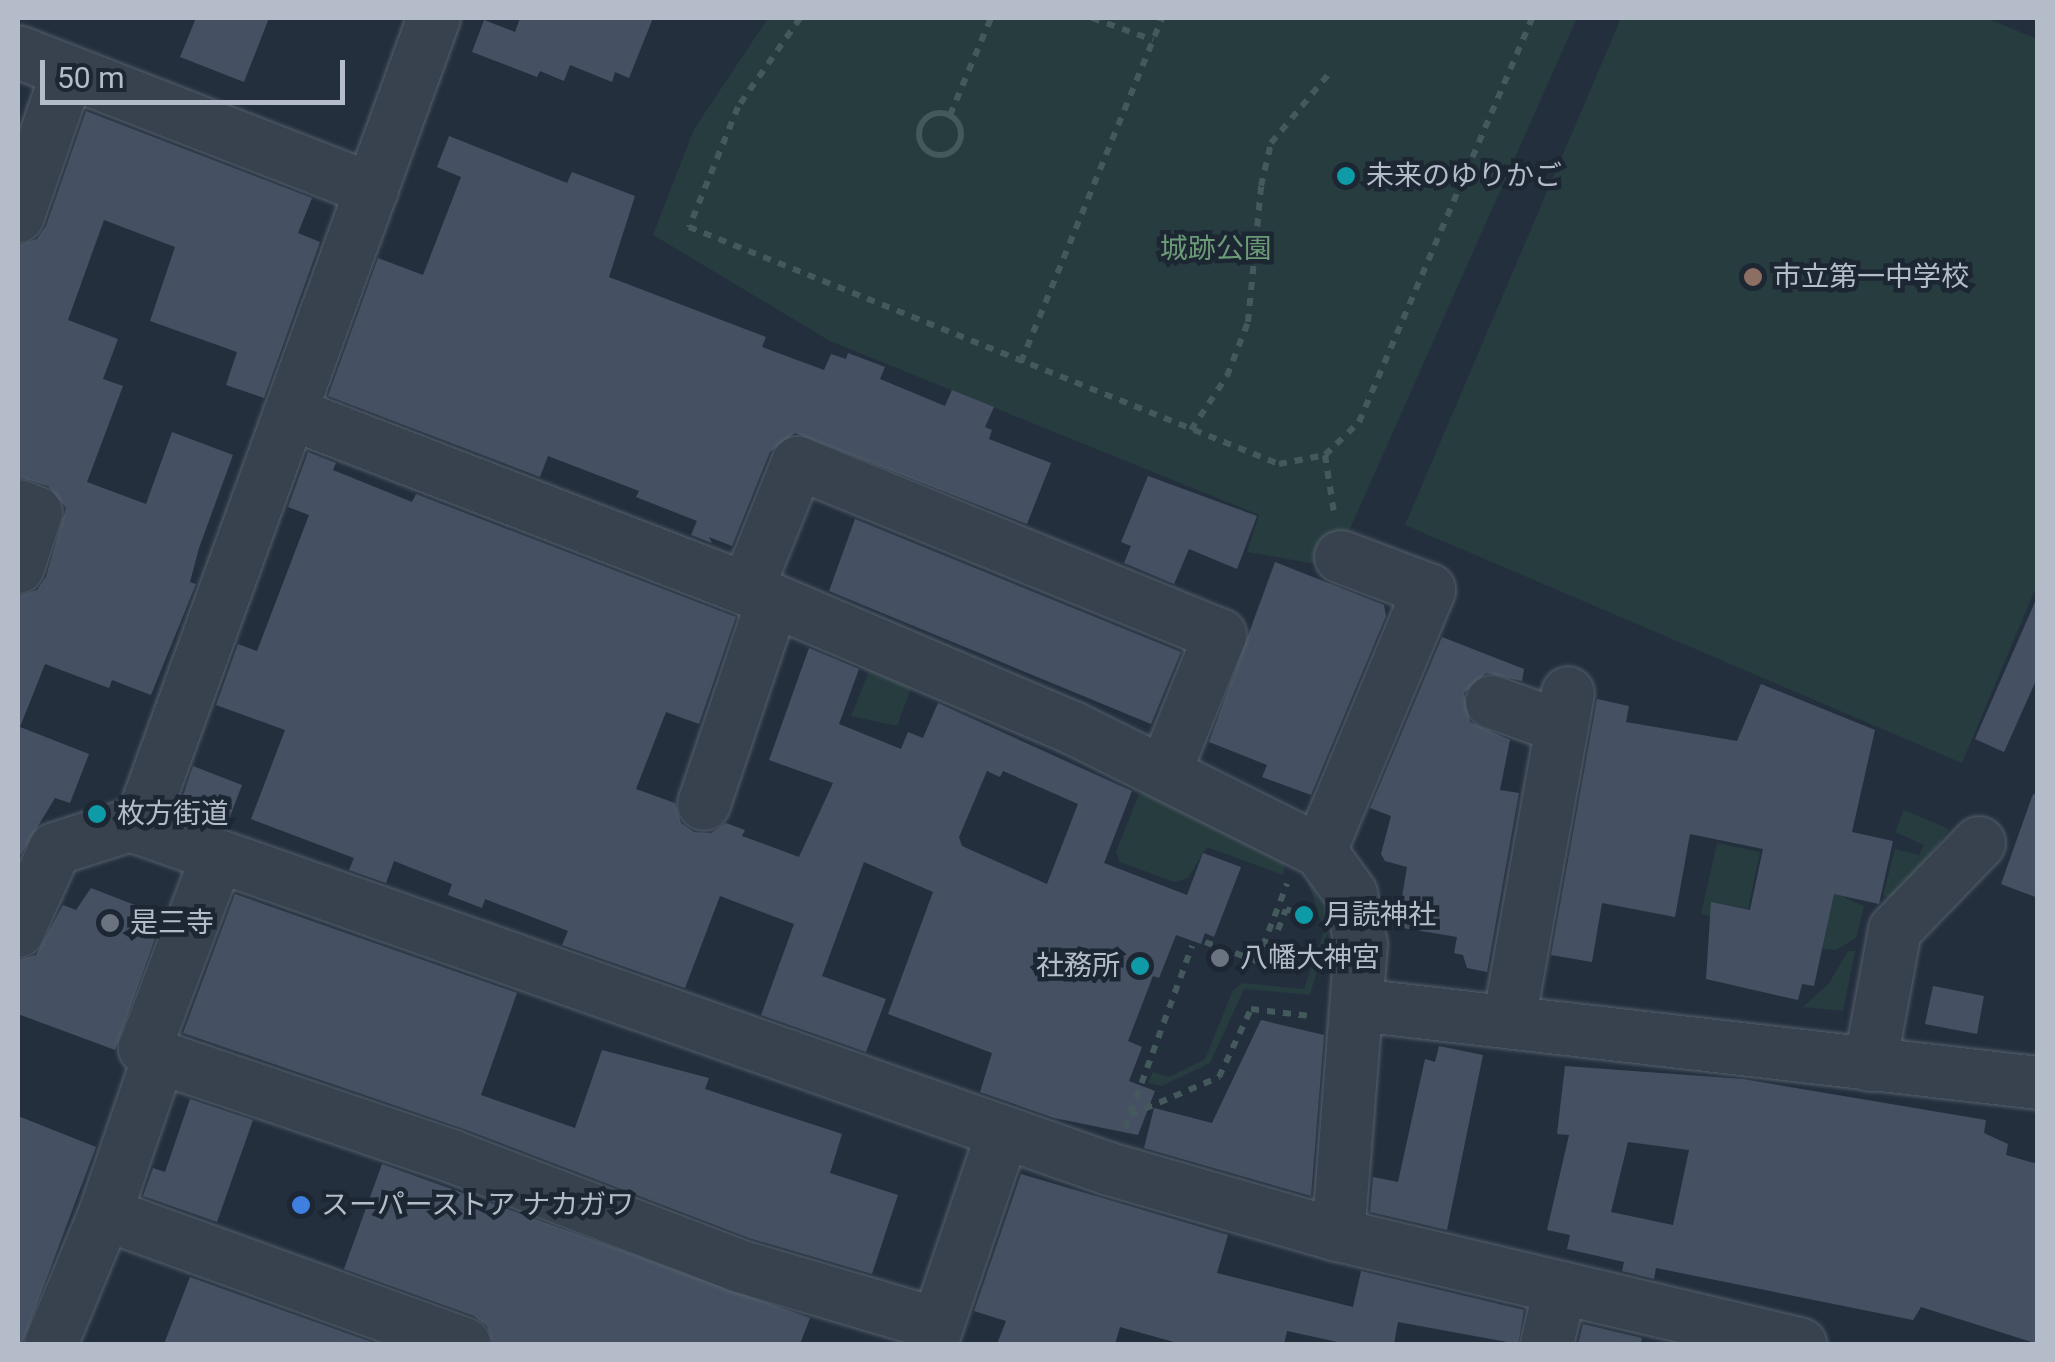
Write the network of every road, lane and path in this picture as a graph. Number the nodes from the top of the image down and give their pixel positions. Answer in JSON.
{"nodes":[{"id":1,"x":434,"y":18,"type":"edge"},
{"id":2,"x":800,"y":18,"type":"edge"},
{"id":3,"x":991,"y":18,"type":"edge"},
{"id":4,"x":1092,"y":18,"type":"edge"},
{"id":5,"x":1162,"y":18,"type":"edge"},
{"id":6,"x":1532,"y":18,"type":"edge"},
{"id":7,"x":1153,"y":40,"type":"junction"},
{"id":8,"x":18,"y":52,"type":"edge"},
{"id":9,"x":1332,"y":70,"type":"dead end"},
{"id":10,"x":68,"y":72,"type":"junction"},
{"id":11,"x":950,"y":115,"type":"junction"},
{"id":12,"x":372,"y":189,"type":"junction"},
{"id":13,"x":18,"y":216,"type":"edge"},
{"id":14,"x":1022,"y":362,"type":"junction"},
{"id":15,"x":290,"y":413,"type":"junction"},
{"id":16,"x":1191,"y":430,"type":"junction"},
{"id":17,"x":1325,"y":455,"type":"junction"},
{"id":18,"x":18,"y":506,"type":"edge"},
{"id":19,"x":1342,"y":558,"type":"joint"},
{"id":20,"x":18,"y":566,"type":"edge"},
{"id":21,"x":760,"y":594,"type":"junction"},
{"id":22,"x":1492,"y":702,"type":"dead end"},
{"id":23,"x":1164,"y":771,"type":"junction"},
{"id":24,"x":704,"y":804,"type":"dead end"},
{"id":25,"x":139,"y":828,"type":"junction"},
{"id":26,"x":1979,"y":843,"type":"dead end"},
{"id":27,"x":1312,"y":847,"type":"junction"},
{"id":28,"x":217,"y":857,"type":"junction"},
{"id":29,"x":1294,"y":912,"type":"dead end"},
{"id":30,"x":1278,"y":930,"type":"junction"},
{"id":31,"x":18,"y":931,"type":"edge"},
{"id":32,"x":1205,"y":942,"type":"dead end"},
{"id":33,"x":1192,"y":946,"type":"dead end"},
{"id":34,"x":1357,"y":1013,"type":"junction"},
{"id":35,"x":1510,"y":1021,"type":"junction"},
{"id":36,"x":160,"y":1057,"type":"junction"},
{"id":37,"x":1870,"y":1065,"type":"junction"},
{"id":38,"x":2038,"y":1083,"type":"edge"},
{"id":39,"x":1130,"y":1115,"type":"junction"},
{"id":40,"x":1002,"y":1136,"type":"junction"},
{"id":41,"x":1109,"y":1169,"type":"junction"},
{"id":42,"x":105,"y":1214,"type":"junction"},
{"id":43,"x":1338,"y":1235,"type":"junction"},
{"id":44,"x":1560,"y":1289,"type":"junction"},
{"id":45,"x":933,"y":1334,"type":"edge"},
{"id":46,"x":51,"y":1344,"type":"edge"},
{"id":47,"x":464,"y":1344,"type":"edge"},
{"id":48,"x":1547,"y":1344,"type":"edge"},
{"id":49,"x":1800,"y":1344,"type":"edge"}],
"edges":[{"from":1,"to":12,"type":"street"},
{"from":2,"to":14,"type":"path"},
{"from":3,"to":11,"type":"path"},
{"from":4,"to":7,"type":"path"},
{"from":5,"to":7,"type":"path"},
{"from":6,"to":17,"type":"path"},
{"from":7,"to":14,"type":"path"},
{"from":8,"to":10,"type":"street"},
{"from":9,"to":16,"type":"path"},
{"from":10,"to":12,"type":"street"},
{"from":10,"to":13,"type":"street"},
{"from":11,"to":11,"type":"path"},
{"from":12,"to":15,"type":"street"},
{"from":14,"to":16,"type":"path"},
{"from":15,"to":21,"type":"street"},
{"from":15,"to":25,"type":"street"},
{"from":16,"to":17,"type":"path"},
{"from":17,"to":19,"type":"path"},
{"from":18,"to":20,"type":"street"},
{"from":19,"to":27,"type":"street"},
{"from":21,"to":23,"type":"street"},
{"from":21,"to":23,"type":"street"},
{"from":21,"to":24,"type":"street"},
{"from":22,"to":35,"type":"street"},
{"from":23,"to":27,"type":"street"},
{"from":25,"to":28,"type":"street"},
{"from":25,"to":31,"type":"street"},
{"from":26,"to":37,"type":"street"},
{"from":27,"to":30,"type":"path"},
{"from":27,"to":34,"type":"street"},
{"from":28,"to":36,"type":"street"},
{"from":28,"to":40,"type":"street"},
{"from":29,"to":30,"type":"path"},
{"from":30,"to":32,"type":"path"},
{"from":33,"to":39,"type":"path"},
{"from":34,"to":35,"type":"street"},
{"from":34,"to":39,"type":"path"},
{"from":34,"to":43,"type":"street"},
{"from":35,"to":37,"type":"street"},
{"from":36,"to":42,"type":"street"},
{"from":36,"to":45,"type":"street"},
{"from":37,"to":38,"type":"street"},
{"from":39,"to":41,"type":"path"},
{"from":40,"to":41,"type":"street"},
{"from":40,"to":45,"type":"street"},
{"from":41,"to":43,"type":"street"},
{"from":42,"to":46,"type":"street"},
{"from":42,"to":47,"type":"street"},
{"from":43,"to":44,"type":"street"},
{"from":44,"to":48,"type":"street"},
{"from":44,"to":49,"type":"street"}]}
